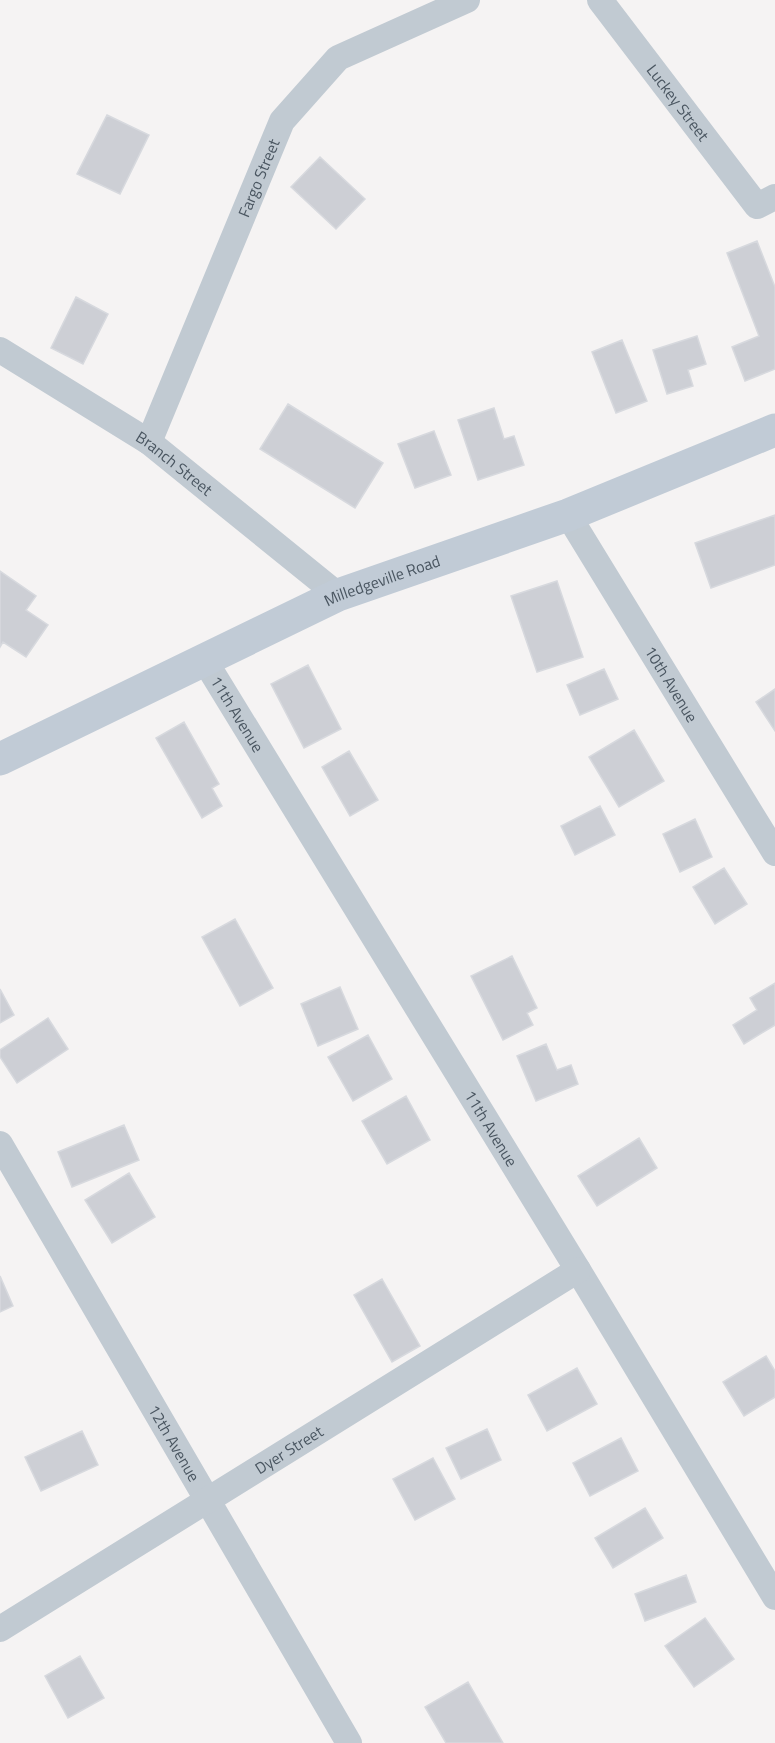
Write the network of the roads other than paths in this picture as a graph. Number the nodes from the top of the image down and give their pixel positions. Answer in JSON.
{"nodes":[{"id":1,"x":467,"y":0,"type":"edge"},
{"id":2,"x":600,"y":0,"type":"edge"},
{"id":3,"x":766,"y":202,"type":"edge"},
{"id":4,"x":0,"y":350,"type":"edge"},
{"id":5,"x":775,"y":430,"type":"edge"},
{"id":6,"x":149,"y":442,"type":"junction"},
{"id":7,"x":568,"y":515,"type":"junction"},
{"id":8,"x":338,"y":595,"type":"junction"},
{"id":9,"x":205,"y":661,"type":"junction"},
{"id":10,"x":0,"y":759,"type":"edge"},
{"id":11,"x":775,"y":853,"type":"edge"},
{"id":12,"x":0,"y":1144,"type":"edge"},
{"id":13,"x":578,"y":1270,"type":"junction"},
{"id":14,"x":207,"y":1503,"type":"junction"},
{"id":15,"x":775,"y":1597,"type":"edge"},
{"id":16,"x":0,"y":1629,"type":"edge"},
{"id":17,"x":349,"y":1743,"type":"edge"}],
"edges":[{"from":1,"to":6,"type":"street","name":"Fargo Street"},
{"from":2,"to":3,"type":"street","name":"Luckey Street"},
{"from":4,"to":6,"type":"street","name":"Branch Street"},
{"from":5,"to":7,"type":"main road","name":"Milledgeville Road"},
{"from":6,"to":8,"type":"street","name":"Branch Street"},
{"from":7,"to":8,"type":"main road","name":"Milledgeville Road"},
{"from":7,"to":11,"type":"street","name":"10th Avenue"},
{"from":8,"to":9,"type":"main road","name":"Milledgeville Road"},
{"from":9,"to":10,"type":"main road","name":"Milledgeville Road"},
{"from":9,"to":13,"type":"street","name":"11th Avenue"},
{"from":12,"to":14,"type":"street","name":"12th Avenue"},
{"from":13,"to":14,"type":"street","name":"Dyer Street"},
{"from":13,"to":15,"type":"street","name":"11th Avenue"},
{"from":14,"to":16,"type":"street","name":"Dyer Street"},
{"from":14,"to":17,"type":"street","name":"12th Avenue"}]}
